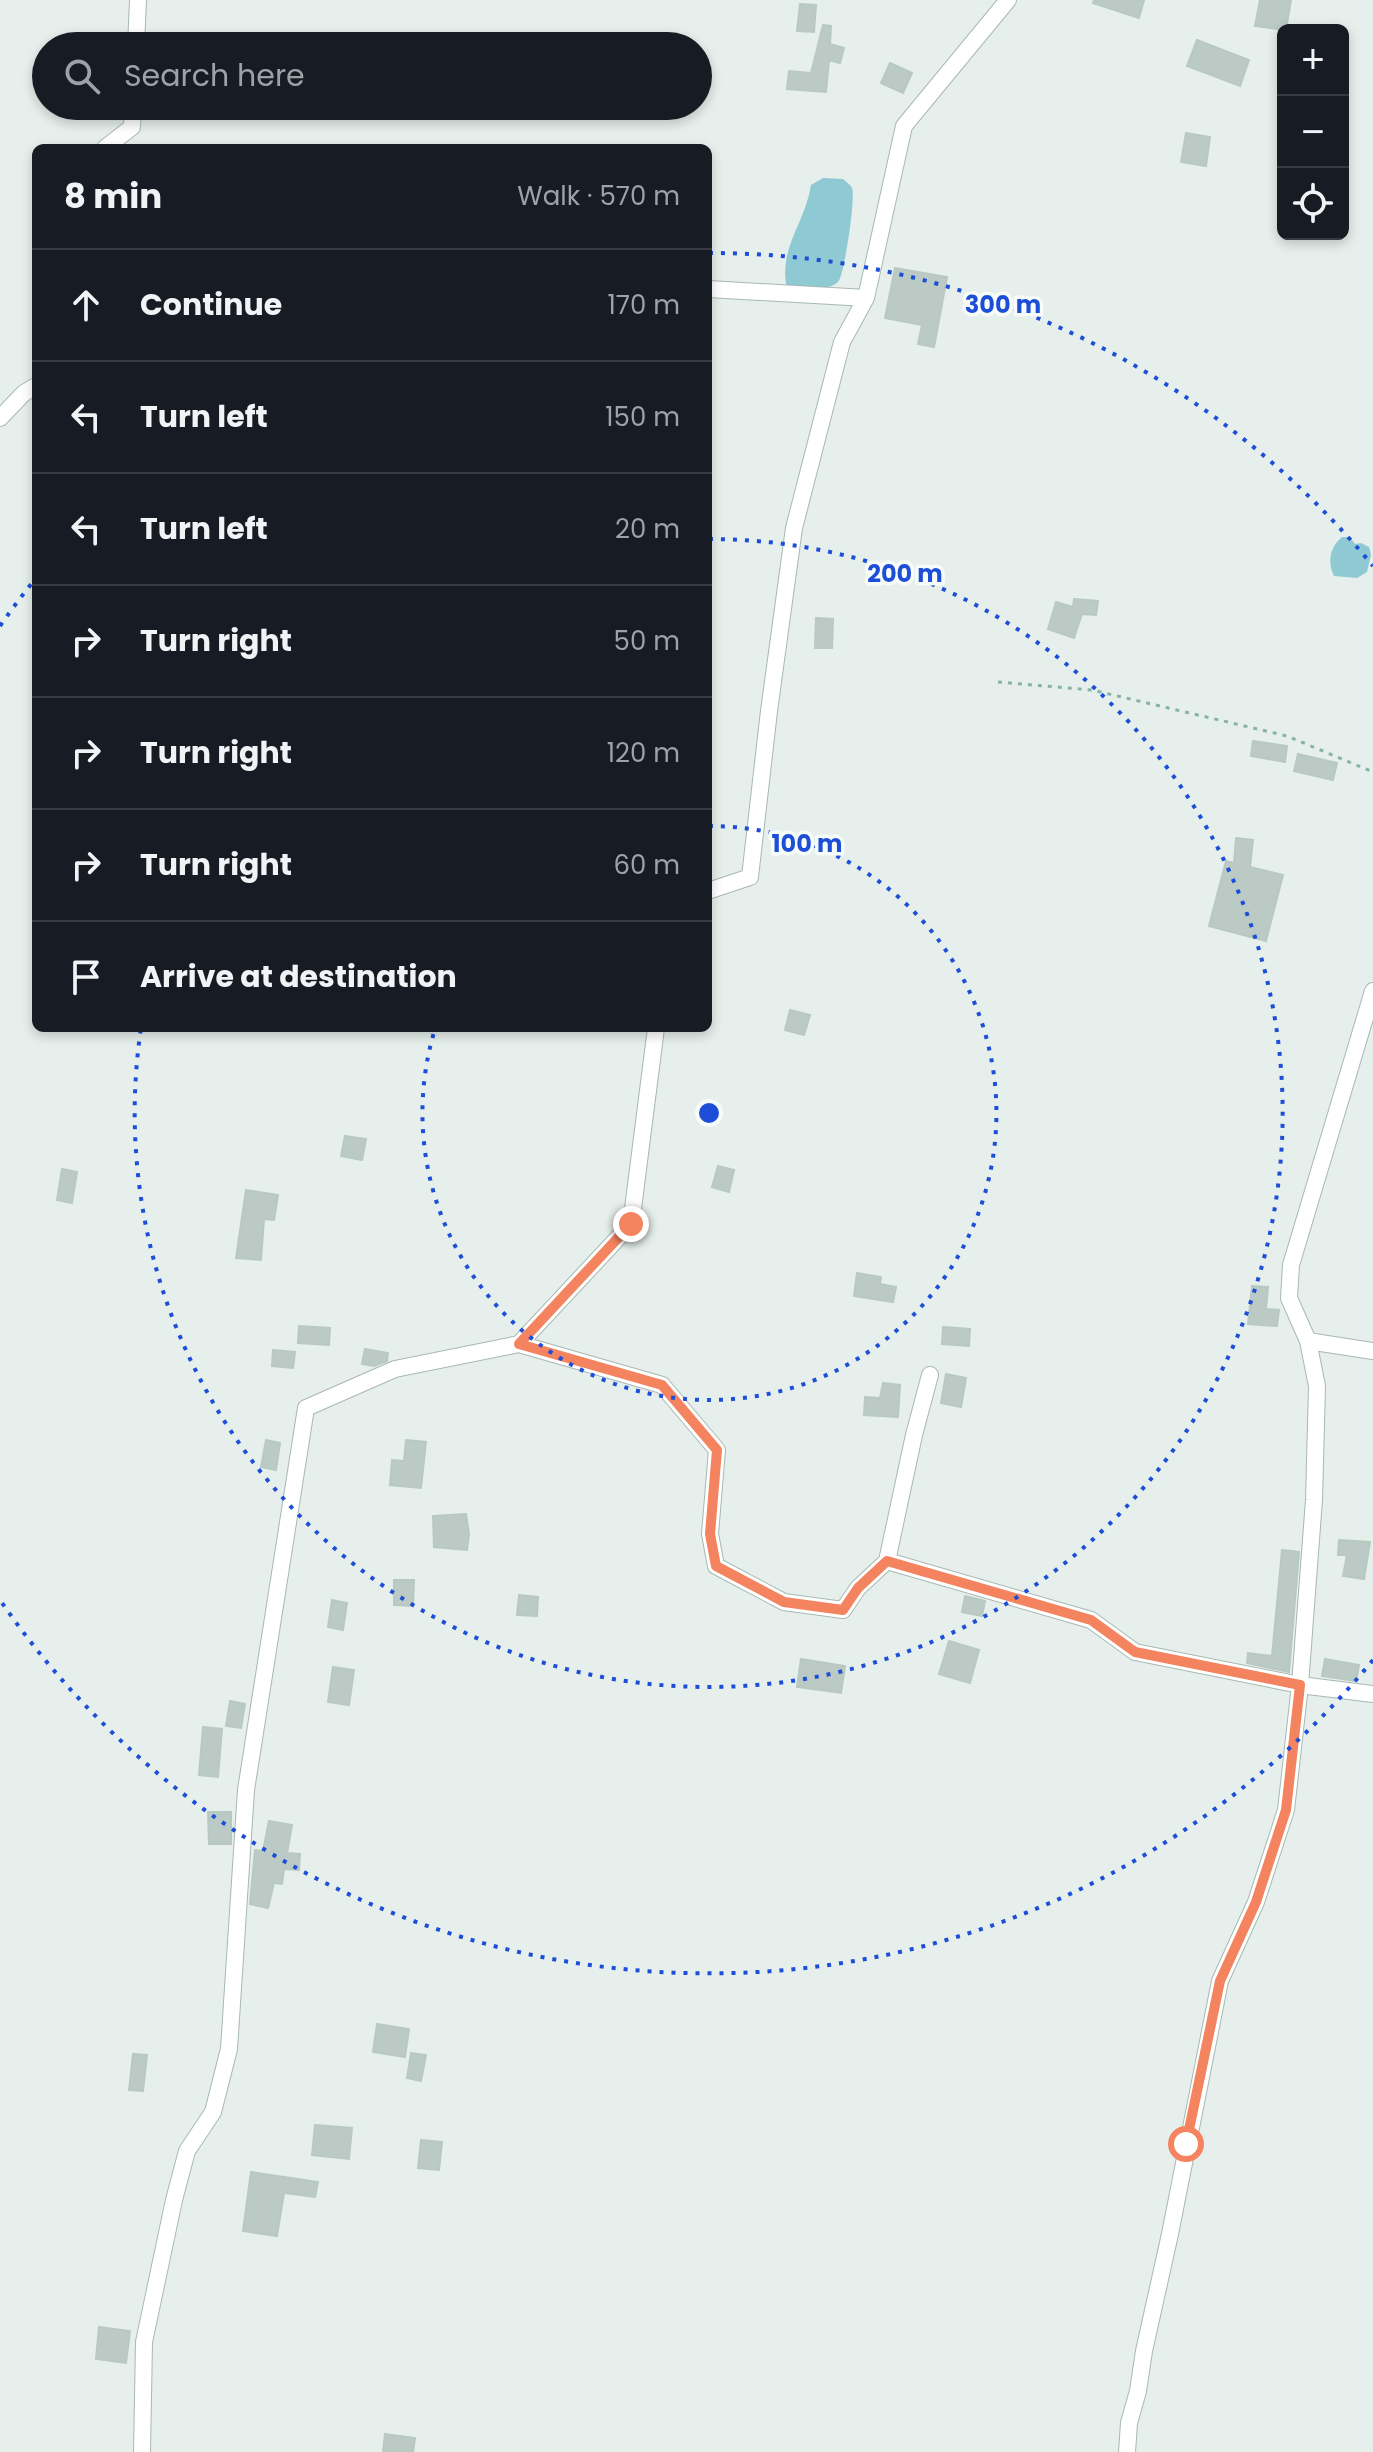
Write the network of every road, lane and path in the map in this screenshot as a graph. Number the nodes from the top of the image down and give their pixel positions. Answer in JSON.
{"nodes":[{"id":1,"x":138,"y":0,"type":"edge"},
{"id":2,"x":1008,"y":0,"type":"edge"},
{"id":3,"x":137,"y":32,"type":"edge"},
{"id":4,"x":132,"y":120,"type":"edge"},
{"id":5,"x":110,"y":144,"type":"edge"},
{"id":6,"x":712,"y":289,"type":"edge"},
{"id":7,"x":866,"y":298,"type":"junction"},
{"id":8,"x":32,"y":388,"type":"edge"},
{"id":9,"x":0,"y":418,"type":"edge"},
{"id":10,"x":998,"y":682,"type":"dead end"},
{"id":11,"x":1373,"y":772,"type":"edge"},
{"id":12,"x":712,"y":890,"type":"edge"},
{"id":13,"x":1373,"y":991,"type":"edge"},
{"id":14,"x":655,"y":1032,"type":"edge"},
{"id":15,"x":1308,"y":1341,"type":"junction"},
{"id":16,"x":519,"y":1344,"type":"junction"},
{"id":17,"x":1373,"y":1351,"type":"edge"},
{"id":18,"x":930,"y":1375,"type":"dead end"},
{"id":19,"x":887,"y":1561,"type":"junction"},
{"id":20,"x":1300,"y":1685,"type":"junction"},
{"id":21,"x":1373,"y":1694,"type":"edge"},
{"id":22,"x":142,"y":2452,"type":"edge"},
{"id":23,"x":1127,"y":2452,"type":"edge"}],
"edges":[{"from":1,"to":3,"type":"street"},
{"from":2,"to":7,"type":"street"},
{"from":4,"to":5,"type":"street"},
{"from":6,"to":7,"type":"street"},
{"from":7,"to":12,"type":"street"},
{"from":8,"to":9,"type":"street"},
{"from":10,"to":11,"type":"path"},
{"from":13,"to":15,"type":"street"},
{"from":14,"to":16,"type":"street"},
{"from":15,"to":17,"type":"street"},
{"from":15,"to":20,"type":"street"},
{"from":16,"to":19,"type":"street"},
{"from":16,"to":22,"type":"street"},
{"from":18,"to":19,"type":"street"},
{"from":19,"to":20,"type":"street"},
{"from":20,"to":21,"type":"street"},
{"from":20,"to":23,"type":"street"}]}
